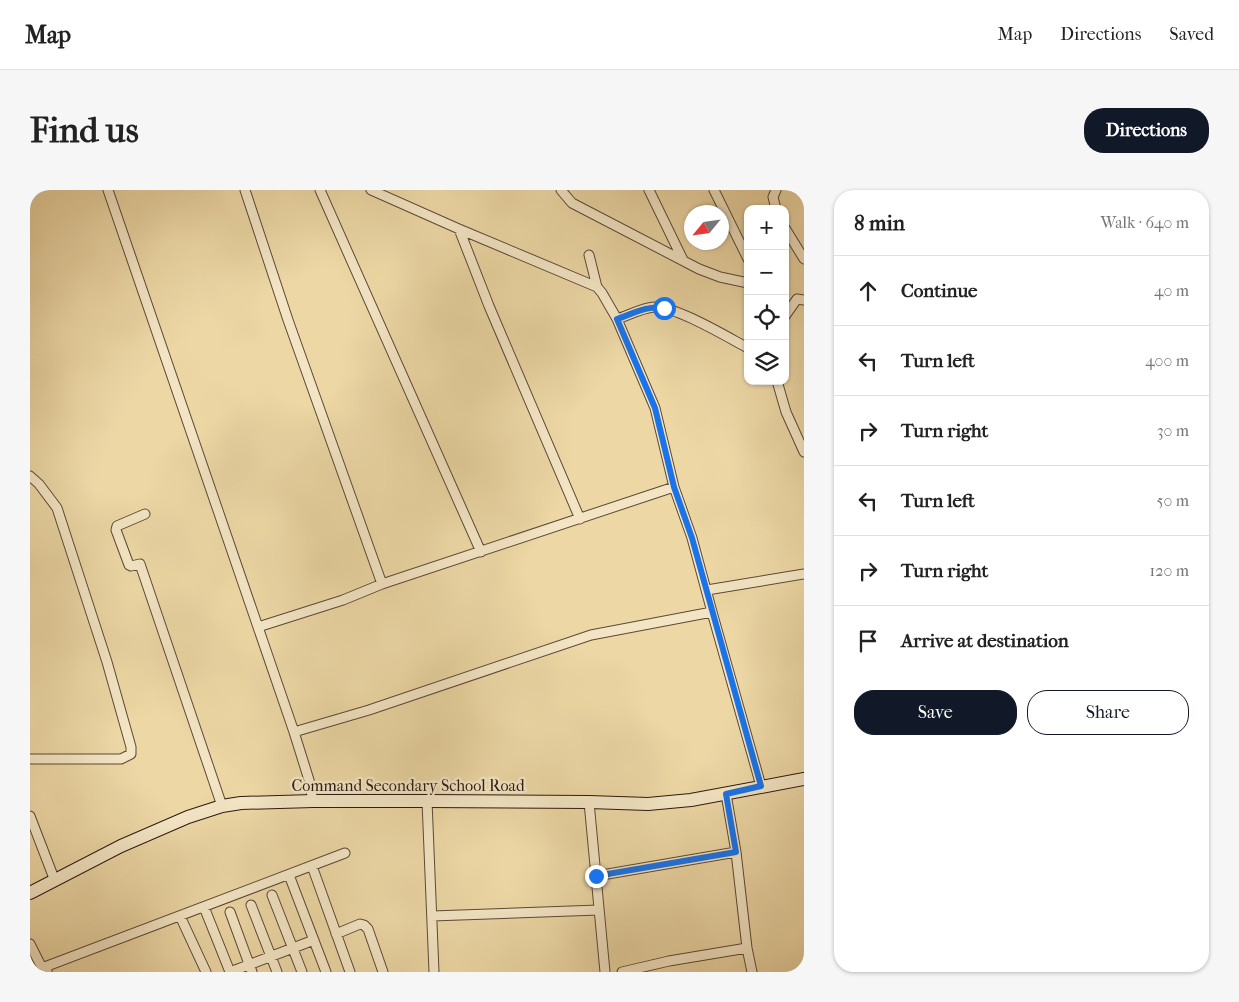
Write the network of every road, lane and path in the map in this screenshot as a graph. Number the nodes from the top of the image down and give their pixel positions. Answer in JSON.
{"nodes":[{"id":1,"x":108,"y":190,"type":"edge"},
{"id":2,"x":245,"y":190,"type":"edge"},
{"id":3,"x":320,"y":190,"type":"edge"},
{"id":4,"x":371,"y":190,"type":"edge"},
{"id":5,"x":561,"y":190,"type":"edge"},
{"id":6,"x":650,"y":190,"type":"edge"},
{"id":7,"x":714,"y":190,"type":"edge"},
{"id":8,"x":776,"y":190,"type":"edge"},
{"id":9,"x":775,"y":205,"type":"edge"},
{"id":10,"x":459,"y":229,"type":"junction"},
{"id":11,"x":789,"y":235,"type":"edge"},
{"id":12,"x":744,"y":251,"type":"edge"},
{"id":13,"x":589,"y":255,"type":"dead end"},
{"id":14,"x":804,"y":259,"type":"edge"},
{"id":15,"x":683,"y":261,"type":"junction"},
{"id":16,"x":744,"y":282,"type":"edge"},
{"id":17,"x":597,"y":287,"type":"junction"},
{"id":18,"x":804,"y":300,"type":"edge"},
{"id":19,"x":789,"y":310,"type":"edge"},
{"id":20,"x":617,"y":319,"type":"junction"},
{"id":21,"x":744,"y":346,"type":"edge"},
{"id":22,"x":778,"y":385,"type":"edge"},
{"id":23,"x":804,"y":452,"type":"edge"},
{"id":24,"x":30,"y":476,"type":"edge"},
{"id":25,"x":674,"y":487,"type":"junction"},
{"id":26,"x":145,"y":514,"type":"dead end"},
{"id":27,"x":580,"y":519,"type":"junction"},
{"id":28,"x":481,"y":552,"type":"junction"},
{"id":29,"x":804,"y":574,"type":"edge"},
{"id":30,"x":382,"y":584,"type":"junction"},
{"id":31,"x":707,"y":590,"type":"junction"},
{"id":32,"x":712,"y":612,"type":"junction"},
{"id":33,"x":258,"y":627,"type":"junction"},
{"id":34,"x":294,"y":732,"type":"junction"},
{"id":35,"x":30,"y":759,"type":"edge"},
{"id":36,"x":804,"y":779,"type":"edge"},
{"id":37,"x":761,"y":786,"type":"junction"},
{"id":38,"x":726,"y":794,"type":"junction"},
{"id":39,"x":313,"y":801,"type":"junction"},
{"id":40,"x":427,"y":801,"type":"junction"},
{"id":41,"x":589,"y":802,"type":"junction"},
{"id":42,"x":222,"y":806,"type":"junction"},
{"id":43,"x":30,"y":816,"type":"edge"},
{"id":44,"x":736,"y":852,"type":"junction"},
{"id":45,"x":346,"y":853,"type":"dead end"},
{"id":46,"x":312,"y":866,"type":"junction"},
{"id":47,"x":289,"y":875,"type":"junction"},
{"id":48,"x":596,"y":876,"type":"junction"},
{"id":49,"x":55,"y":880,"type":"junction"},
{"id":50,"x":30,"y":893,"type":"edge"},
{"id":51,"x":272,"y":895,"type":"dead end"},
{"id":52,"x":252,"y":905,"type":"dead end"},
{"id":53,"x":204,"y":907,"type":"junction"},
{"id":54,"x":599,"y":910,"type":"junction"},
{"id":55,"x":230,"y":912,"type":"dead end"},
{"id":56,"x":180,"y":916,"type":"junction"},
{"id":57,"x":432,"y":916,"type":"junction"},
{"id":58,"x":336,"y":934,"type":"junction"},
{"id":59,"x":314,"y":940,"type":"junction"},
{"id":60,"x":30,"y":944,"type":"edge"},
{"id":61,"x":293,"y":948,"type":"junction"},
{"id":62,"x":747,"y":948,"type":"junction"},
{"id":63,"x":271,"y":956,"type":"junction"},
{"id":64,"x":251,"y":968,"type":"edge"},
{"id":65,"x":45,"y":970,"type":"edge"},
{"id":66,"x":206,"y":972,"type":"edge"},
{"id":67,"x":229,"y":972,"type":"edge"},
{"id":68,"x":277,"y":972,"type":"edge"},
{"id":69,"x":302,"y":972,"type":"edge"},
{"id":70,"x":326,"y":972,"type":"edge"},
{"id":71,"x":350,"y":972,"type":"edge"},
{"id":72,"x":383,"y":972,"type":"edge"},
{"id":73,"x":434,"y":972,"type":"edge"},
{"id":74,"x":605,"y":972,"type":"edge"},
{"id":75,"x":622,"y":972,"type":"edge"},
{"id":76,"x":752,"y":972,"type":"edge"}],
"edges":[{"from":1,"to":33,"type":"street"},
{"from":2,"to":30,"type":"street"},
{"from":3,"to":28,"type":"street"},
{"from":4,"to":10,"type":"street"},
{"from":5,"to":15,"type":"street"},
{"from":6,"to":15,"type":"street"},
{"from":7,"to":12,"type":"street"},
{"from":8,"to":9,"type":"street"},
{"from":10,"to":17,"type":"street"},
{"from":10,"to":27,"type":"street"},
{"from":11,"to":14,"type":"street"},
{"from":13,"to":17,"type":"street"},
{"from":15,"to":16,"type":"street"},
{"from":17,"to":20,"type":"street"},
{"from":18,"to":19,"type":"street"},
{"from":20,"to":21,"type":"street"},
{"from":20,"to":25,"type":"street"},
{"from":22,"to":23,"type":"street"},
{"from":24,"to":35,"type":"street"},
{"from":25,"to":27,"type":"street"},
{"from":25,"to":31,"type":"street"},
{"from":26,"to":42,"type":"street"},
{"from":27,"to":28,"type":"street"},
{"from":28,"to":30,"type":"street"},
{"from":29,"to":31,"type":"street"},
{"from":30,"to":33,"type":"street"},
{"from":31,"to":32,"type":"street"},
{"from":32,"to":34,"type":"street"},
{"from":32,"to":37,"type":"street"},
{"from":33,"to":34,"type":"street"},
{"from":34,"to":39,"type":"street"},
{"from":36,"to":37,"type":"main road","name":"Command Secondary School Road"},
{"from":37,"to":38,"type":"main road","name":"Command Secondary School Road"},
{"from":38,"to":41,"type":"main road","name":"Command Secondary School Road"},
{"from":38,"to":44,"type":"street"},
{"from":39,"to":40,"type":"main road","name":"Command Secondary School Road"},
{"from":39,"to":42,"type":"main road","name":"Command Secondary School Road"},
{"from":40,"to":41,"type":"main road","name":"Command Secondary School Road"},
{"from":40,"to":57,"type":"street"},
{"from":41,"to":48,"type":"street"},
{"from":42,"to":49,"type":"main road","name":"Command Secondary School Road"},
{"from":43,"to":49,"type":"street"},
{"from":44,"to":48,"type":"street"},
{"from":44,"to":62,"type":"street"},
{"from":45,"to":46,"type":"street"},
{"from":46,"to":47,"type":"street"},
{"from":46,"to":58,"type":"street"},
{"from":47,"to":53,"type":"street"},
{"from":47,"to":59,"type":"street"},
{"from":48,"to":54,"type":"street"},
{"from":49,"to":50,"type":"main road","name":"Command Secondary School Road"},
{"from":51,"to":61,"type":"street"},
{"from":52,"to":63,"type":"street"},
{"from":53,"to":56,"type":"street"},
{"from":53,"to":67,"type":"street"},
{"from":54,"to":57,"type":"street"},
{"from":54,"to":74,"type":"street"},
{"from":55,"to":64,"type":"street"},
{"from":56,"to":65,"type":"street"},
{"from":56,"to":66,"type":"street"},
{"from":57,"to":73,"type":"street"},
{"from":58,"to":71,"type":"street"},
{"from":58,"to":72,"type":"street"},
{"from":59,"to":61,"type":"street"},
{"from":59,"to":70,"type":"street"},
{"from":60,"to":65,"type":"street"},
{"from":61,"to":63,"type":"street"},
{"from":61,"to":69,"type":"street"},
{"from":62,"to":75,"type":"street"},
{"from":62,"to":76,"type":"street"},
{"from":63,"to":64,"type":"street"},
{"from":63,"to":68,"type":"street"},
{"from":64,"to":67,"type":"street"}]}
